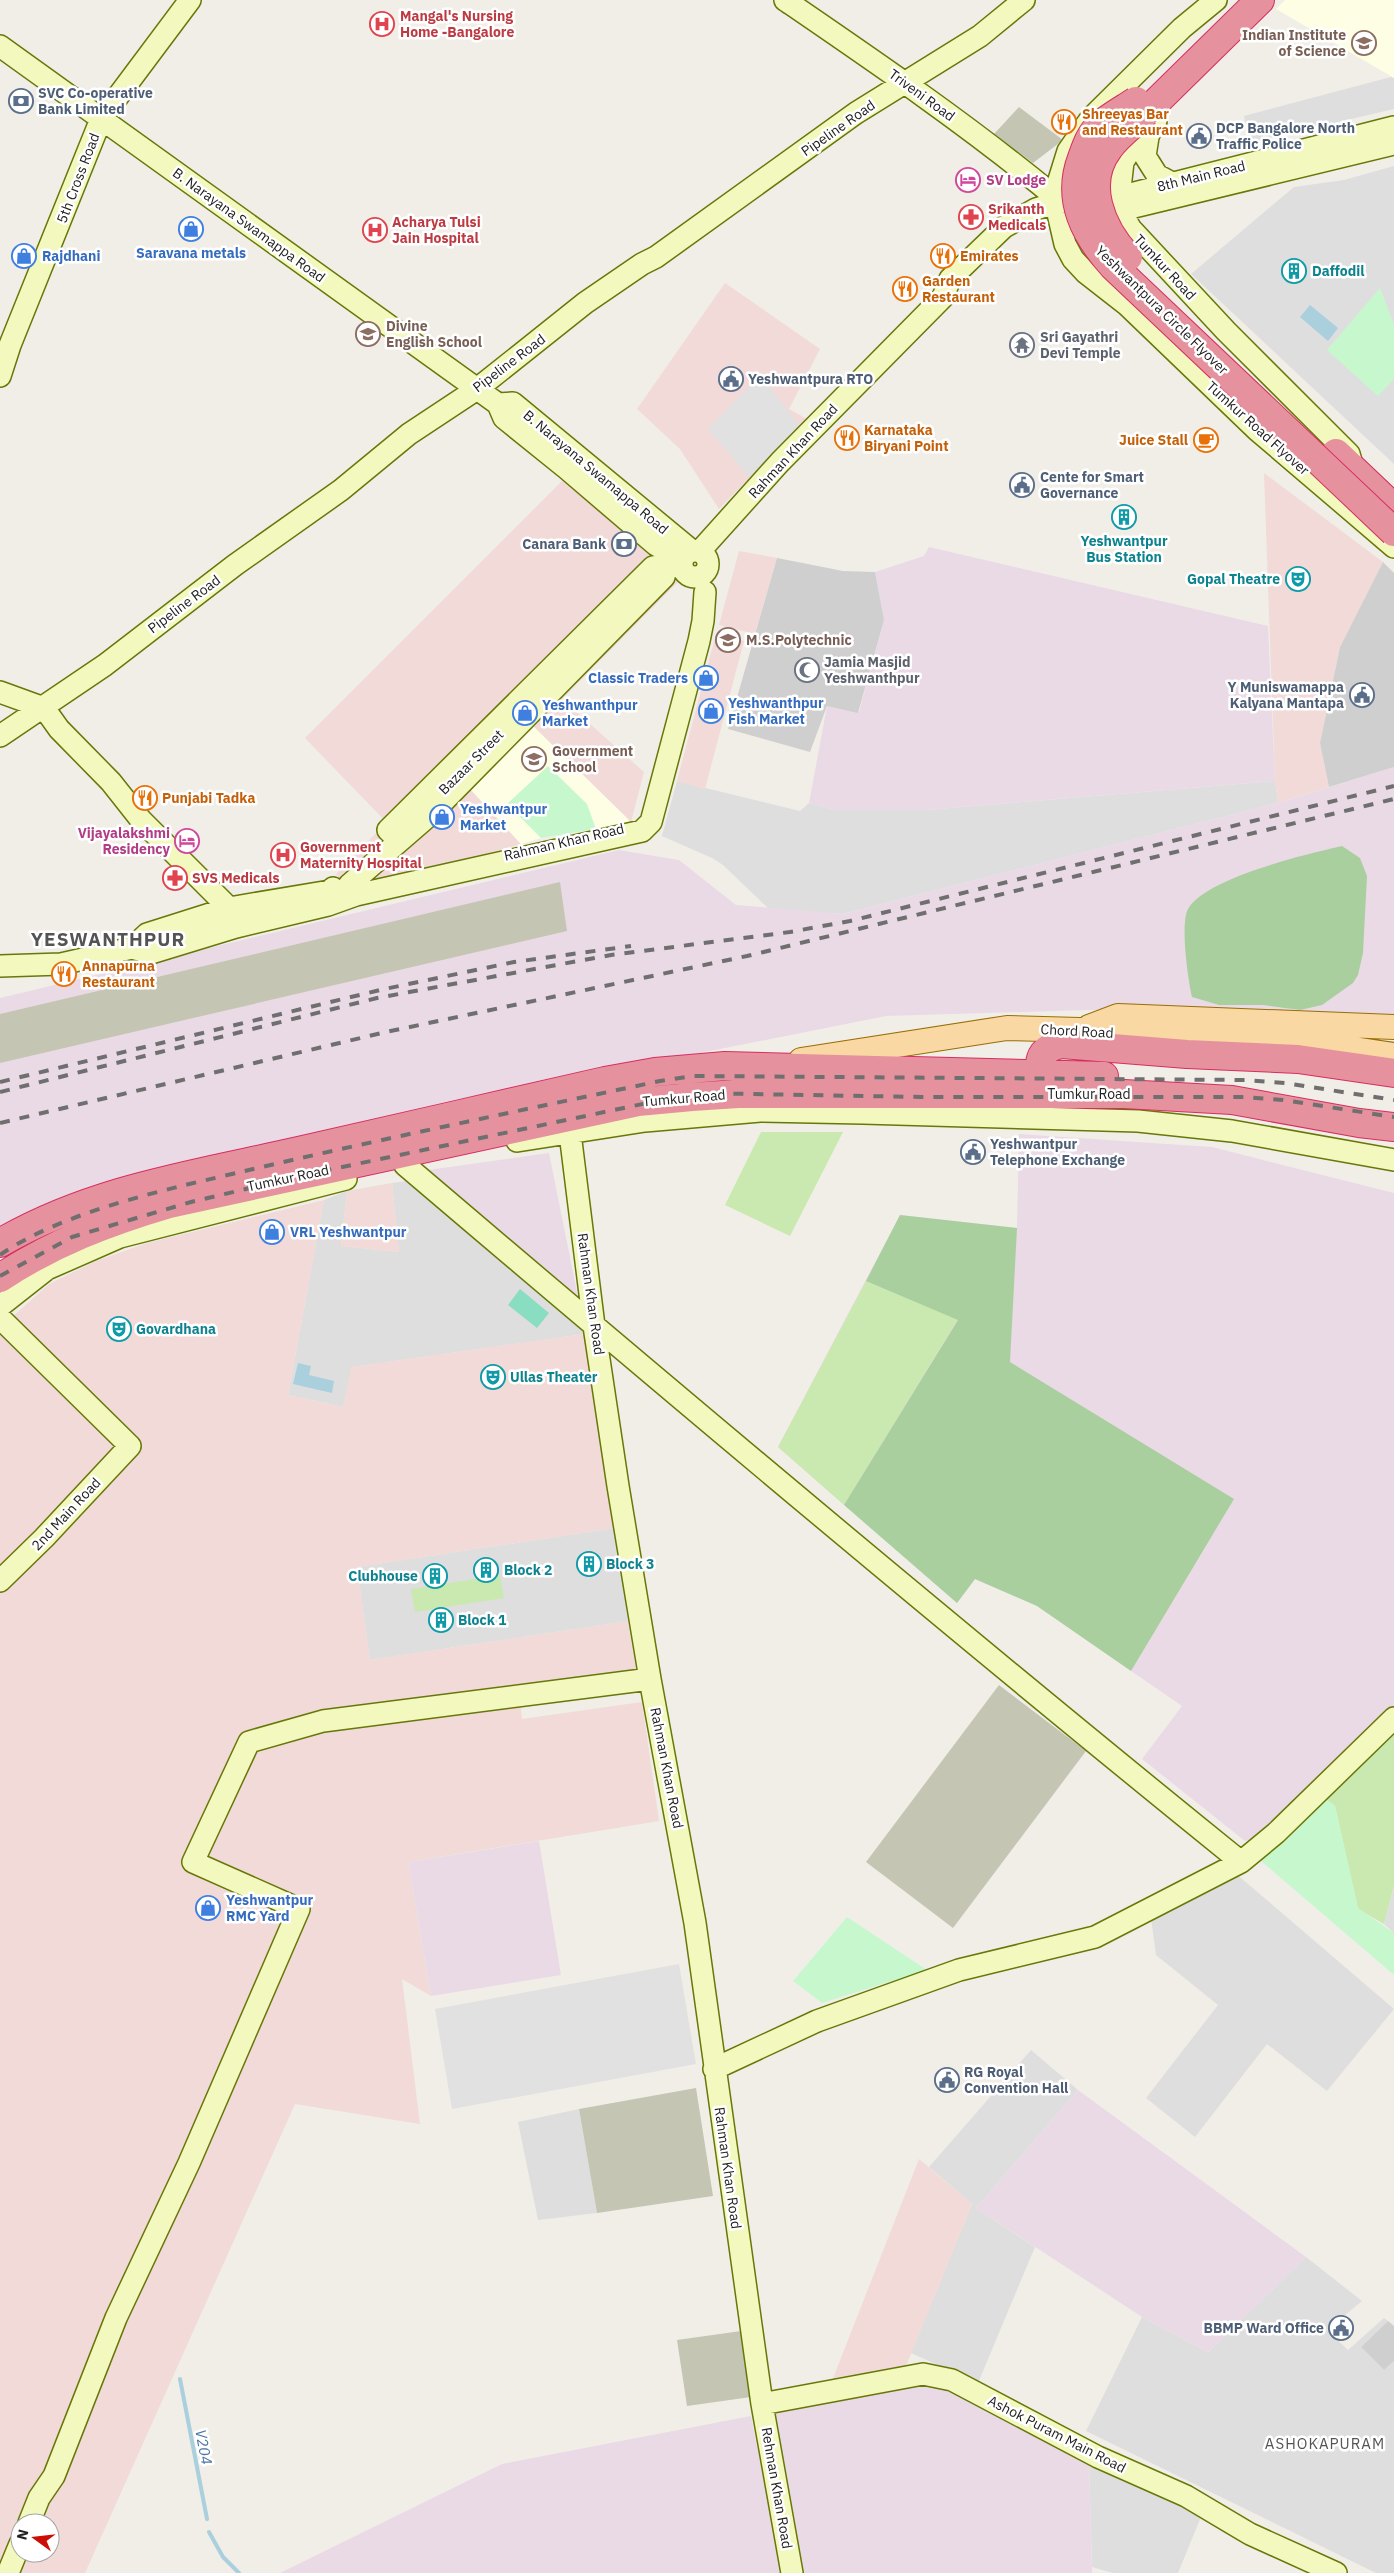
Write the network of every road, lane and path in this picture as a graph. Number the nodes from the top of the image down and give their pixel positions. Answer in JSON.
{"nodes":[{"id":1,"x":190,"y":0,"type":"edge"},
{"id":2,"x":785,"y":0,"type":"edge"},
{"id":3,"x":1024,"y":0,"type":"edge"},
{"id":4,"x":1216,"y":0,"type":"edge"},
{"id":5,"x":1239,"y":0,"type":"edge"},
{"id":6,"x":1260,"y":0,"type":"edge"},
{"id":7,"x":0,"y":46,"type":"edge"},
{"id":8,"x":906,"y":83,"type":"junction"},
{"id":9,"x":1104,"y":106,"type":"junction"},
{"id":10,"x":101,"y":118,"type":"junction"},
{"id":11,"x":1143,"y":119,"type":"junction"},
{"id":12,"x":1394,"y":127,"type":"edge"},
{"id":13,"x":1394,"y":144,"type":"edge"},
{"id":14,"x":1335,"y":150,"type":"junction"},
{"id":15,"x":1172,"y":183,"type":"junction"},
{"id":16,"x":1120,"y":204,"type":"junction"},
{"id":17,"x":1051,"y":207,"type":"junction"},
{"id":18,"x":0,"y":376,"type":"edge"},
{"id":19,"x":477,"y":389,"type":"junction"},
{"id":20,"x":1344,"y":462,"type":"junction"},
{"id":21,"x":1394,"y":508,"type":"edge"},
{"id":22,"x":1383,"y":531,"type":"edge"},
{"id":23,"x":1394,"y":547,"type":"edge"},
{"id":24,"x":684,"y":558,"type":"junction"},
{"id":25,"x":702,"y":584,"type":"junction"},
{"id":26,"x":0,"y":692,"type":"edge"},
{"id":27,"x":44,"y":708,"type":"junction"},
{"id":28,"x":0,"y":736,"type":"edge"},
{"id":29,"x":352,"y":887,"type":"junction"},
{"id":30,"x":233,"y":917,"type":"junction"},
{"id":31,"x":0,"y":966,"type":"edge"},
{"id":32,"x":1394,"y":1027,"type":"edge"},
{"id":33,"x":1080,"y":1030,"type":"junction"},
{"id":34,"x":1394,"y":1055,"type":"edge"},
{"id":35,"x":762,"y":1066,"type":"junction"},
{"id":36,"x":1394,"y":1073,"type":"edge"},
{"id":37,"x":1042,"y":1074,"type":"junction"},
{"id":38,"x":785,"y":1103,"type":"junction"},
{"id":39,"x":1394,"y":1113,"type":"edge"},
{"id":40,"x":569,"y":1125,"type":"junction"},
{"id":41,"x":1394,"y":1127,"type":"edge"},
{"id":42,"x":1394,"y":1160,"type":"edge"},
{"id":43,"x":405,"y":1165,"type":"junction"},
{"id":44,"x":0,"y":1242,"type":"edge"},
{"id":45,"x":46,"y":1260,"type":"junction"},
{"id":46,"x":0,"y":1278,"type":"edge"},
{"id":47,"x":0,"y":1306,"type":"edge"},
{"id":48,"x":0,"y":1318,"type":"edge"},
{"id":49,"x":594,"y":1326,"type":"junction"},
{"id":50,"x":0,"y":1581,"type":"edge"},
{"id":51,"x":650,"y":1678,"type":"junction"},
{"id":52,"x":1394,"y":1718,"type":"edge"},
{"id":53,"x":1242,"y":1862,"type":"junction"},
{"id":54,"x":714,"y":2069,"type":"junction"},
{"id":55,"x":762,"y":2404,"type":"junction"},
{"id":56,"x":33,"y":2513,"type":"edge"},
{"id":57,"x":792,"y":2573,"type":"edge"},
{"id":58,"x":1336,"y":2573,"type":"edge"}],
"edges":[{"from":1,"to":10,"type":"street","name":"5th Cross Road"},
{"from":2,"to":8,"type":"street","name":"Triveni Road"},
{"from":3,"to":8,"type":"street","name":"Pipeline Road"},
{"from":4,"to":9,"type":"street"},
{"from":5,"to":11,"type":"highway","name":"Yeshwantpura Circle Flyover"},
{"from":6,"to":11,"type":"highway","name":"Yeshwantpura Circle Flyover"},
{"from":7,"to":10,"type":"street","name":"B. Narayana Swamappa Road"},
{"from":8,"to":17,"type":"street","name":"Triveni Road"},
{"from":8,"to":19,"type":"street","name":"Pipeline Road"},
{"from":9,"to":11,"type":"street"},
{"from":9,"to":17,"type":"street"},
{"from":10,"to":18,"type":"street","name":"5th Cross Road"},
{"from":10,"to":19,"type":"street","name":"B. Narayana Swamappa Road"},
{"from":11,"to":15,"type":"street"},
{"from":11,"to":16,"type":"street"},
{"from":11,"to":20,"type":"highway","name":"Yeshwantpura Circle Flyover","bridge":true},
{"from":11,"to":22,"type":"highway","name":"Yeshwantpura Circle Flyover","bridge":true},
{"from":12,"to":14,"type":"street","name":"8th Main Road"},
{"from":13,"to":14,"type":"street","name":"8th Main Road"},
{"from":14,"to":15,"type":"street","name":"8th Main Road"},
{"from":14,"to":16,"type":"street","name":"8th Main Road"},
{"from":15,"to":16,"type":"street","name":"8th Main Road"},
{"from":16,"to":17,"type":"street","name":"8th Main Road"},
{"from":16,"to":20,"type":"street","name":"Tumkur Road"},
{"from":17,"to":22,"type":"street","name":"Tumkur Road Flyover"},
{"from":17,"to":24,"type":"street","name":"Rahman Khan Road"},
{"from":19,"to":24,"type":"street","name":"B. Narayana Swamappa Road"},
{"from":19,"to":27,"type":"street","name":"Pipeline Road"},
{"from":20,"to":21,"type":"highway","name":"Tumkur Road"},
{"from":22,"to":23,"type":"street","name":"Tumkur Road Flyover"},
{"from":24,"to":25,"type":"street"},
{"from":24,"to":29,"type":"street"},
{"from":24,"to":29,"type":"street","name":"Bazaar Street"},
{"from":25,"to":29,"type":"street","name":"Rahman Khan Road"},
{"from":25,"to":29,"type":"street","name":"Rahman Khan Road"},
{"from":26,"to":27,"type":"street"},
{"from":27,"to":28,"type":"street","name":"Pipeline Road"},
{"from":27,"to":30,"type":"street"},
{"from":29,"to":30,"type":"street","name":"Bazaar Street"},
{"from":29,"to":30,"type":"street","name":"Rahman Khan Road"},
{"from":30,"to":31,"type":"street"},
{"from":32,"to":33,"type":"main road"},
{"from":33,"to":34,"type":"main road","name":"Chord Road"},
{"from":33,"to":35,"type":"main road","name":"Chord Road"},
{"from":35,"to":37,"type":"highway","name":"Tumkur Road"},
{"from":35,"to":44,"type":"highway","name":"Tumkur Road"},
{"from":36,"to":37,"type":"highway"},
{"from":37,"to":39,"type":"highway","name":"Tumkur Road"},
{"from":38,"to":40,"type":"highway","name":"Tumkur Road"},
{"from":38,"to":41,"type":"highway","name":"Tumkur Road"},
{"from":38,"to":42,"type":"street"},
{"from":40,"to":43,"type":"street"},
{"from":40,"to":45,"type":"highway","name":"Tumkur Road"},
{"from":40,"to":49,"type":"street","name":"Rahman Khan Road"},
{"from":43,"to":45,"type":"street"},
{"from":43,"to":49,"type":"street"},
{"from":45,"to":46,"type":"highway","name":"Tumkur Road"},
{"from":45,"to":47,"type":"street"},
{"from":48,"to":50,"type":"street","name":"2nd Main Road"},
{"from":49,"to":51,"type":"street","name":"Rahman Khan Road"},
{"from":49,"to":53,"type":"street"},
{"from":51,"to":54,"type":"street","name":"Rahman Khan Road"},
{"from":51,"to":56,"type":"street"},
{"from":52,"to":53,"type":"street"},
{"from":53,"to":54,"type":"street"},
{"from":54,"to":55,"type":"street","name":"Rahman Khan Road"},
{"from":55,"to":57,"type":"street","name":"Rehman Khan Road"},
{"from":55,"to":58,"type":"street","name":"Ashok Puram Main Road"}]}
